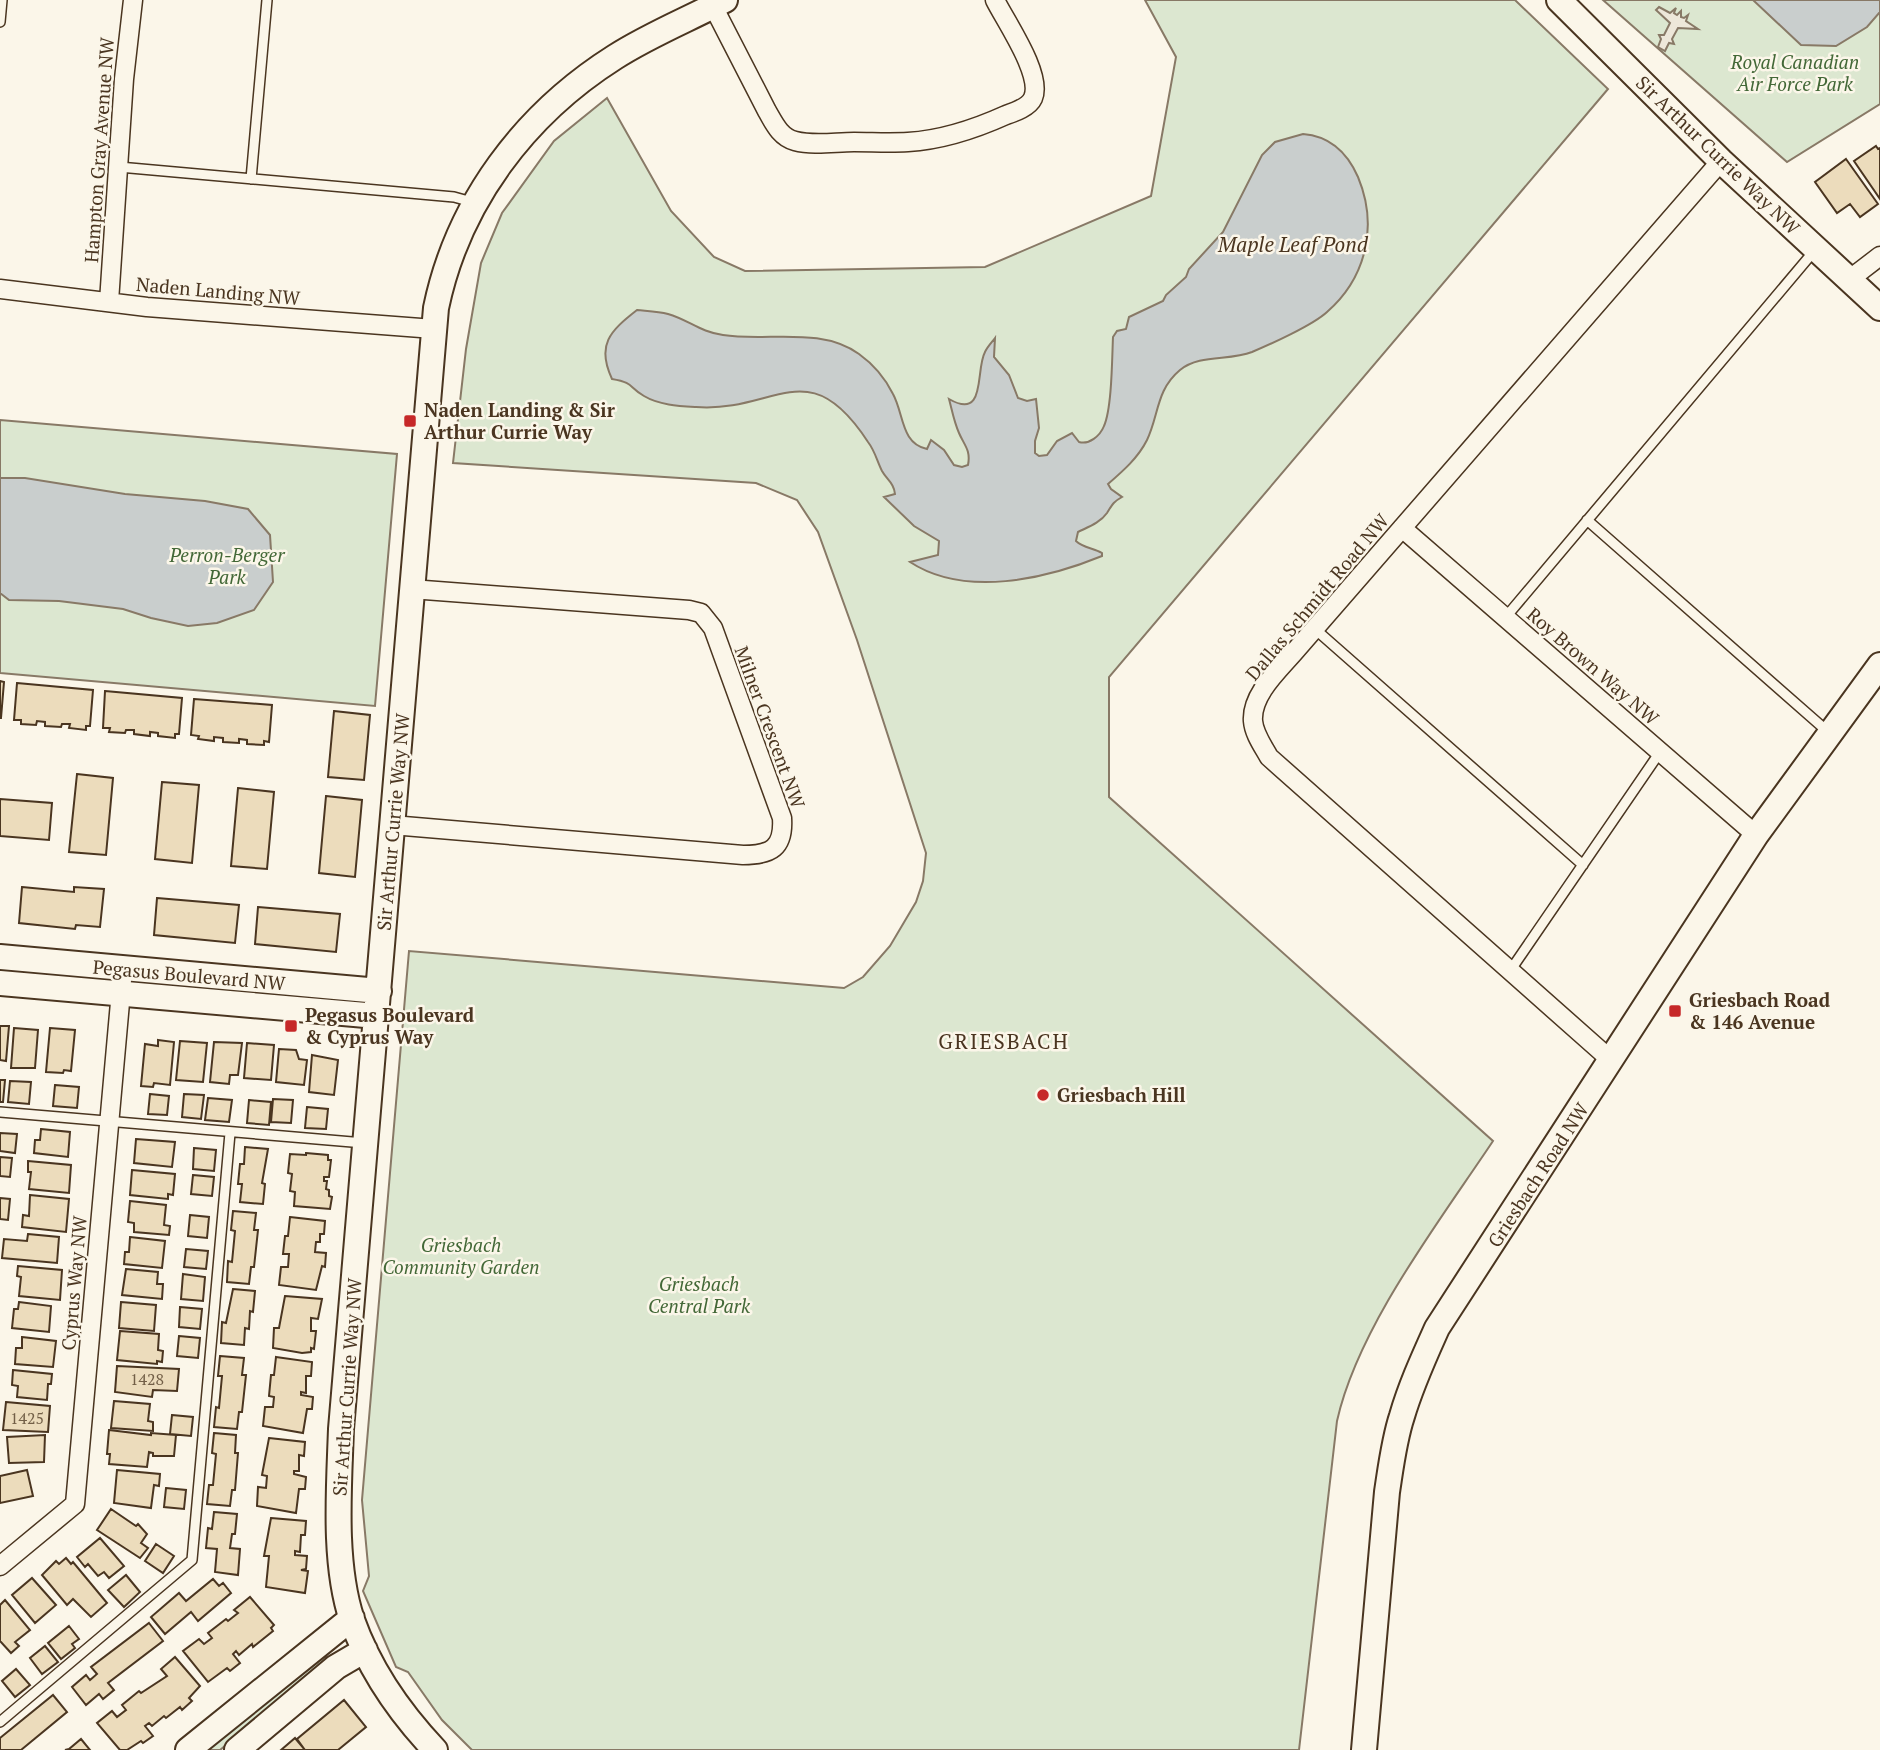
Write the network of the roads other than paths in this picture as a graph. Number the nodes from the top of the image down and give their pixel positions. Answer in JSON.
{"nodes":[{"id":1,"x":2,"y":0,"type":"edge"},
{"id":2,"x":133,"y":0,"type":"edge"},
{"id":3,"x":267,"y":0,"type":"edge"},
{"id":4,"x":995,"y":0,"type":"edge"},
{"id":5,"x":1559,"y":0,"type":"edge"},
{"id":6,"x":719,"y":3,"type":"edge"},
{"id":7,"x":0,"y":22,"type":"edge"},
{"id":8,"x":1721,"y":161,"type":"junction"},
{"id":9,"x":119,"y":167,"type":"junction"},
{"id":10,"x":251,"y":179,"type":"junction"},
{"id":11,"x":475,"y":203,"type":"junction"},
{"id":12,"x":1816,"y":249,"type":"junction"},
{"id":13,"x":1880,"y":256,"type":"edge"},
{"id":14,"x":1850,"y":279,"type":"junction"},
{"id":15,"x":0,"y":289,"type":"edge"},
{"id":16,"x":109,"y":303,"type":"junction"},
{"id":17,"x":1880,"y":308,"type":"edge"},
{"id":18,"x":434,"y":329,"type":"junction"},
{"id":19,"x":1587,"y":520,"type":"junction"},
{"id":20,"x":1402,"y":528,"type":"junction"},
{"id":21,"x":411,"y":589,"type":"junction"},
{"id":22,"x":1505,"y":618,"type":"junction"},
{"id":23,"x":1315,"y":629,"type":"junction"},
{"id":24,"x":1880,"y":665,"type":"edge"},
{"id":25,"x":1830,"y":734,"type":"junction"},
{"id":26,"x":1660,"y":752,"type":"junction"},
{"id":27,"x":392,"y":825,"type":"junction"},
{"id":28,"x":1756,"y":835,"type":"junction"},
{"id":29,"x":1583,"y":865,"type":"junction"},
{"id":30,"x":0,"y":957,"type":"edge"},
{"id":31,"x":123,"y":968,"type":"junction"},
{"id":32,"x":1510,"y":971,"type":"junction"},
{"id":33,"x":0,"y":984,"type":"edge"},
{"id":34,"x":120,"y":994,"type":"junction"},
{"id":35,"x":378,"y":1004,"type":"junction"},
{"id":36,"x":1612,"y":1061,"type":"junction"},
{"id":37,"x":0,"y":1112,"type":"edge"},
{"id":38,"x":110,"y":1122,"type":"junction"},
{"id":39,"x":230,"y":1133,"type":"junction"},
{"id":40,"x":366,"y":1143,"type":"junction"},
{"id":41,"x":0,"y":1566,"type":"edge"},
{"id":42,"x":352,"y":1618,"type":"junction"},
{"id":43,"x":365,"y":1650,"type":"junction"},
{"id":44,"x":0,"y":1722,"type":"edge"},
{"id":45,"x":188,"y":1750,"type":"edge"},
{"id":46,"x":237,"y":1750,"type":"edge"},
{"id":47,"x":435,"y":1750,"type":"edge"},
{"id":48,"x":1364,"y":1750,"type":"edge"}],
"edges":[{"from":1,"to":7,"type":"lane"},
{"from":2,"to":9,"type":"street","name":"Hampton Gray Avenue NW"},
{"from":3,"to":10,"type":"lane"},
{"from":4,"to":6,"type":"street"},
{"from":5,"to":8,"type":"street","name":"Sir Arthur Currie Way NW"},
{"from":6,"to":11,"type":"street","name":"Sir Arthur Currie Way NW"},
{"from":8,"to":12,"type":"street","name":"Sir Arthur Currie Way NW"},
{"from":8,"to":20,"type":"street","name":"Dallas Schmidt Road NW"},
{"from":9,"to":10,"type":"lane"},
{"from":9,"to":16,"type":"street","name":"Hampton Gray Avenue NW"},
{"from":10,"to":11,"type":"lane"},
{"from":11,"to":18,"type":"street","name":"Sir Arthur Currie Way NW"},
{"from":12,"to":14,"type":"street","name":"Sir Arthur Currie Way NW"},
{"from":12,"to":19,"type":"lane"},
{"from":13,"to":14,"type":"street"},
{"from":14,"to":17,"type":"street","name":"Sir Arthur Currie Way NW"},
{"from":15,"to":16,"type":"street","name":"Naden Landing NW"},
{"from":16,"to":18,"type":"street","name":"Naden Landing NW"},
{"from":18,"to":21,"type":"street","name":"Sir Arthur Currie Way NW"},
{"from":19,"to":22,"type":"lane"},
{"from":19,"to":25,"type":"lane"},
{"from":20,"to":22,"type":"street","name":"Roy Brown Way NW"},
{"from":20,"to":23,"type":"street","name":"Dallas Schmidt Road NW"},
{"from":21,"to":27,"type":"street","name":"Sir Arthur Currie Way NW"},
{"from":21,"to":27,"type":"street","name":"Milner Crescent NW"},
{"from":22,"to":26,"type":"street","name":"Roy Brown Way NW"},
{"from":23,"to":29,"type":"lane"},
{"from":23,"to":32,"type":"street","name":"Dallas Schmidt Road NW"},
{"from":24,"to":25,"type":"street","name":"Griesbach Road NW"},
{"from":25,"to":28,"type":"street","name":"Griesbach Road NW"},
{"from":26,"to":28,"type":"street","name":"Roy Brown Way NW"},
{"from":26,"to":29,"type":"lane"},
{"from":27,"to":35,"type":"street","name":"Sir Arthur Currie Way NW"},
{"from":28,"to":36,"type":"street","name":"Griesbach Road NW"},
{"from":29,"to":32,"type":"lane"},
{"from":30,"to":31,"type":"street","name":"Pegasus Boulevard NW"},
{"from":31,"to":34,"type":"street","name":"Cyprus Way NW"},
{"from":31,"to":35,"type":"street","name":"Pegasus Boulevard NW"},
{"from":32,"to":36,"type":"street","name":"Dallas Schmidt Road NW"},
{"from":33,"to":34,"type":"street","name":"Pegasus Boulevard NW"},
{"from":34,"to":35,"type":"street","name":"Pegasus Boulevard NW"},
{"from":34,"to":38,"type":"street","name":"Cyprus Way NW"},
{"from":35,"to":40,"type":"street","name":"Sir Arthur Currie Way NW"},
{"from":36,"to":48,"type":"street","name":"Griesbach Road NW"},
{"from":37,"to":38,"type":"lane"},
{"from":38,"to":39,"type":"lane"},
{"from":38,"to":41,"type":"street","name":"Cyprus Way NW"},
{"from":39,"to":40,"type":"lane"},
{"from":39,"to":44,"type":"lane"},
{"from":40,"to":42,"type":"street","name":"Sir Arthur Currie Way NW"},
{"from":42,"to":43,"type":"street","name":"Sir Arthur Currie Way NW"},
{"from":42,"to":45,"type":"street"},
{"from":43,"to":46,"type":"street"},
{"from":43,"to":47,"type":"street","name":"Sir Arthur Currie Way NW"}]}
